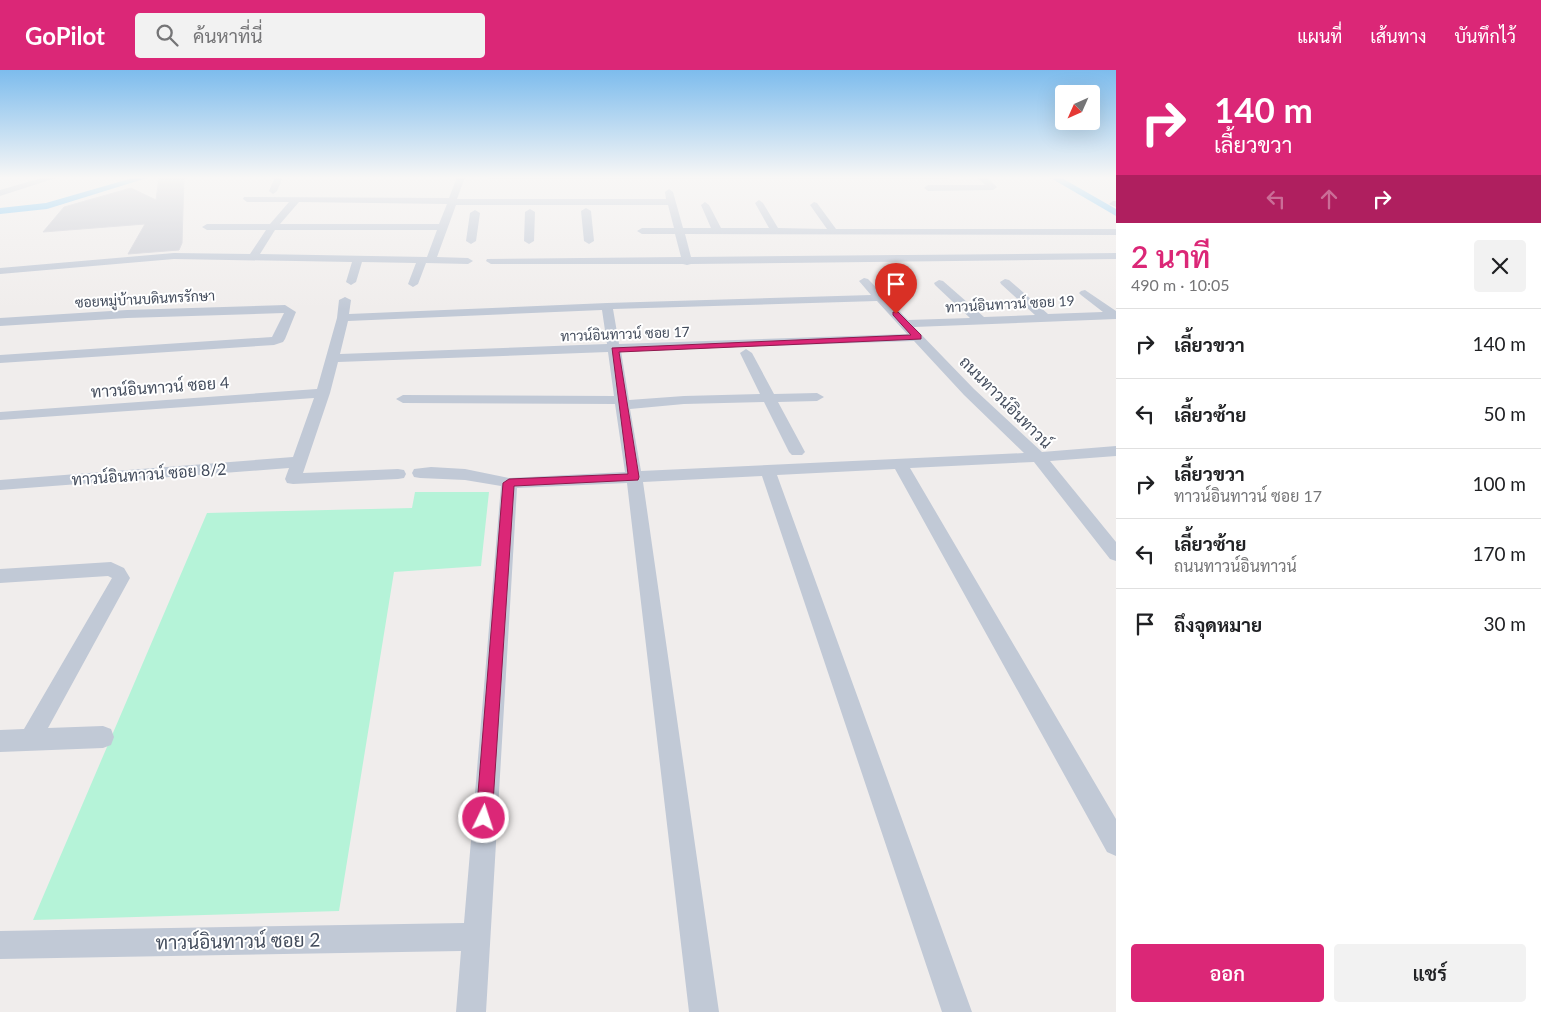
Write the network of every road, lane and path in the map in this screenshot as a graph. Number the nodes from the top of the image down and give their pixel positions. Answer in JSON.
{"nodes":[{"id":1,"x":278,"y":221,"type":"edge"},
{"id":2,"x":445,"y":221,"type":"edge"},
{"id":3,"x":471,"y":221,"type":"edge"},
{"id":4,"x":526,"y":221,"type":"edge"},
{"id":5,"x":587,"y":221,"type":"edge"},
{"id":6,"x":677,"y":221,"type":"edge"},
{"id":7,"x":712,"y":221,"type":"edge"},
{"id":8,"x":769,"y":221,"type":"edge"},
{"id":9,"x":826,"y":221,"type":"edge"},
{"id":10,"x":274,"y":226,"type":"junction"},
{"id":11,"x":207,"y":227,"type":"dead end"},
{"id":12,"x":443,"y":227,"type":"junction"},
{"id":13,"x":642,"y":231,"type":"dead end"},
{"id":14,"x":716,"y":231,"type":"junction"},
{"id":15,"x":775,"y":231,"type":"junction"},
{"id":16,"x":680,"y":232,"type":"junction"},
{"id":17,"x":834,"y":232,"type":"junction"},
{"id":18,"x":1116,"y":232,"type":"edge"},
{"id":19,"x":470,"y":241,"type":"dead end"},
{"id":20,"x":529,"y":241,"type":"dead end"},
{"id":21,"x":589,"y":242,"type":"dead end"},
{"id":22,"x":1116,"y":256,"type":"edge"},
{"id":23,"x":253,"y":257,"type":"junction"},
{"id":24,"x":1040,"y":257,"type":"junction"},
{"id":25,"x":358,"y":260,"type":"junction"},
{"id":26,"x":426,"y":261,"type":"junction"},
{"id":27,"x":468,"y":261,"type":"dead end"},
{"id":28,"x":491,"y":261,"type":"dead end"},
{"id":29,"x":687,"y":262,"type":"junction"},
{"id":30,"x":1052,"y":267,"type":"dead end"},
{"id":31,"x":15,"y":270,"type":"junction"},
{"id":32,"x":0,"y":271,"type":"edge"},
{"id":33,"x":864,"y":281,"type":"dead end"},
{"id":34,"x":351,"y":282,"type":"dead end"},
{"id":35,"x":1005,"y":282,"type":"dead end"},
{"id":36,"x":939,"y":283,"type":"dead end"},
{"id":37,"x":0,"y":284,"type":"edge"},
{"id":38,"x":414,"y":284,"type":"dead end"},
{"id":39,"x":1085,"y":293,"type":"dead end"},
{"id":40,"x":879,"y":298,"type":"junction"},
{"id":41,"x":345,"y":300,"type":"dead end"},
{"id":42,"x":607,"y":306,"type":"junction"},
{"id":43,"x":1115,"y":315,"type":"edge"},
{"id":44,"x":1044,"y":317,"type":"junction"},
{"id":45,"x":343,"y":318,"type":"junction"},
{"id":46,"x":981,"y":321,"type":"junction"},
{"id":47,"x":0,"y":322,"type":"edge"},
{"id":48,"x":906,"y":324,"type":"junction"},
{"id":49,"x":918,"y":337,"type":"junction"},
{"id":50,"x":615,"y":349,"type":"junction"},
{"id":51,"x":746,"y":353,"type":"dead end"},
{"id":52,"x":333,"y":358,"type":"junction"},
{"id":53,"x":0,"y":359,"type":"edge"},
{"id":54,"x":323,"y":393,"type":"junction"},
{"id":55,"x":818,"y":397,"type":"dead end"},
{"id":56,"x":768,"y":398,"type":"junction"},
{"id":57,"x":403,"y":399,"type":"dead end"},
{"id":58,"x":623,"y":402,"type":"junction"},
{"id":59,"x":0,"y":416,"type":"edge"},
{"id":60,"x":1116,"y":451,"type":"edge"},
{"id":61,"x":797,"y":452,"type":"dead end"},
{"id":62,"x":1038,"y":457,"type":"junction"},
{"id":63,"x":297,"y":462,"type":"junction"},
{"id":64,"x":900,"y":464,"type":"junction"},
{"id":65,"x":768,"y":471,"type":"junction"},
{"id":66,"x":420,"y":473,"type":"dead end"},
{"id":67,"x":398,"y":474,"type":"dead end"},
{"id":68,"x":634,"y":477,"type":"junction"},
{"id":69,"x":509,"y":483,"type":"junction"},
{"id":70,"x":0,"y":485,"type":"edge"},
{"id":71,"x":1113,"y":546,"type":"edge"},
{"id":72,"x":0,"y":576,"type":"edge"},
{"id":73,"x":103,"y":737,"type":"dead end"},
{"id":74,"x":30,"y":740,"type":"junction"},
{"id":75,"x":0,"y":742,"type":"edge"},
{"id":76,"x":1116,"y":843,"type":"edge"},
{"id":77,"x":476,"y":937,"type":"junction"},
{"id":78,"x":0,"y":944,"type":"edge"},
{"id":79,"x":471,"y":1012,"type":"edge"},
{"id":80,"x":704,"y":1012,"type":"edge"},
{"id":81,"x":957,"y":1012,"type":"edge"}],
"edges":[{"from":1,"to":10,"type":"street"},
{"from":2,"to":12,"type":"street"},
{"from":3,"to":19,"type":"street"},
{"from":4,"to":20,"type":"street"},
{"from":5,"to":21,"type":"street"},
{"from":6,"to":16,"type":"street"},
{"from":7,"to":14,"type":"street"},
{"from":8,"to":15,"type":"street"},
{"from":9,"to":17,"type":"street"},
{"from":10,"to":11,"type":"street"},
{"from":10,"to":12,"type":"street"},
{"from":10,"to":23,"type":"street"},
{"from":12,"to":26,"type":"street"},
{"from":13,"to":16,"type":"street"},
{"from":14,"to":15,"type":"street"},
{"from":14,"to":16,"type":"street"},
{"from":15,"to":17,"type":"street"},
{"from":16,"to":29,"type":"street"},
{"from":17,"to":18,"type":"street"},
{"from":22,"to":24,"type":"street"},
{"from":23,"to":25,"type":"street"},
{"from":23,"to":31,"type":"street"},
{"from":24,"to":29,"type":"street"},
{"from":24,"to":30,"type":"street"},
{"from":25,"to":26,"type":"street"},
{"from":25,"to":34,"type":"street"},
{"from":26,"to":27,"type":"street"},
{"from":26,"to":38,"type":"street"},
{"from":28,"to":29,"type":"street"},
{"from":31,"to":32,"type":"street"},
{"from":31,"to":37,"type":"street"},
{"from":33,"to":40,"type":"street","name":"ถนนทาวน์อินทาวน์"},
{"from":35,"to":44,"type":"street"},
{"from":36,"to":46,"type":"street"},
{"from":39,"to":43,"type":"street"},
{"from":40,"to":42,"type":"street"},
{"from":40,"to":48,"type":"street","name":"ถนนทาวน์อินทาวน์"},
{"from":41,"to":45,"type":"street"},
{"from":42,"to":45,"type":"street"},
{"from":42,"to":50,"type":"street"},
{"from":43,"to":44,"type":"street","name":"ทาวน์อินทาวน์ ซอย 19"},
{"from":44,"to":46,"type":"street","name":"ทาวน์อินทาวน์ ซอย 19"},
{"from":45,"to":52,"type":"street"},
{"from":46,"to":48,"type":"street","name":"ทาวน์อินทาวน์ ซอย 19"},
{"from":47,"to":53,"type":"street","name":"ซอยหมู่บ้านบดินทรรักษา"},
{"from":48,"to":49,"type":"street","name":"ถนนทาวน์อินทาวน์"},
{"from":49,"to":50,"type":"street","name":"ทาวน์อินทาวน์ ซอย 17"},
{"from":49,"to":62,"type":"street","name":"ถนนทาวน์อินทาวน์"},
{"from":50,"to":52,"type":"street","name":"ทาวน์อินทาวน์ ซอย 17"},
{"from":50,"to":58,"type":"street"},
{"from":51,"to":56,"type":"street"},
{"from":52,"to":54,"type":"street"},
{"from":54,"to":59,"type":"street","name":"ทาวน์อินทาวน์ ซอย 4"},
{"from":54,"to":63,"type":"street"},
{"from":55,"to":56,"type":"street"},
{"from":56,"to":58,"type":"street"},
{"from":56,"to":61,"type":"street"},
{"from":57,"to":58,"type":"street"},
{"from":58,"to":68,"type":"street"},
{"from":60,"to":62,"type":"street"},
{"from":62,"to":64,"type":"street"},
{"from":62,"to":71,"type":"street","name":"ถนนทาวน์อินทาวน์"},
{"from":63,"to":67,"type":"street"},
{"from":63,"to":70,"type":"street","name":"ทาวน์อินทาวน์ ซอย 8/2"},
{"from":64,"to":65,"type":"street"},
{"from":64,"to":76,"type":"street"},
{"from":65,"to":68,"type":"street"},
{"from":65,"to":81,"type":"street"},
{"from":66,"to":69,"type":"street"},
{"from":68,"to":69,"type":"street"},
{"from":68,"to":80,"type":"street"},
{"from":69,"to":77,"type":"street"},
{"from":72,"to":74,"type":"street"},
{"from":73,"to":74,"type":"street"},
{"from":74,"to":75,"type":"street"},
{"from":77,"to":78,"type":"street","name":"ทาวน์อินทาวน์ ซอย 2"},
{"from":77,"to":79,"type":"street"}]}
